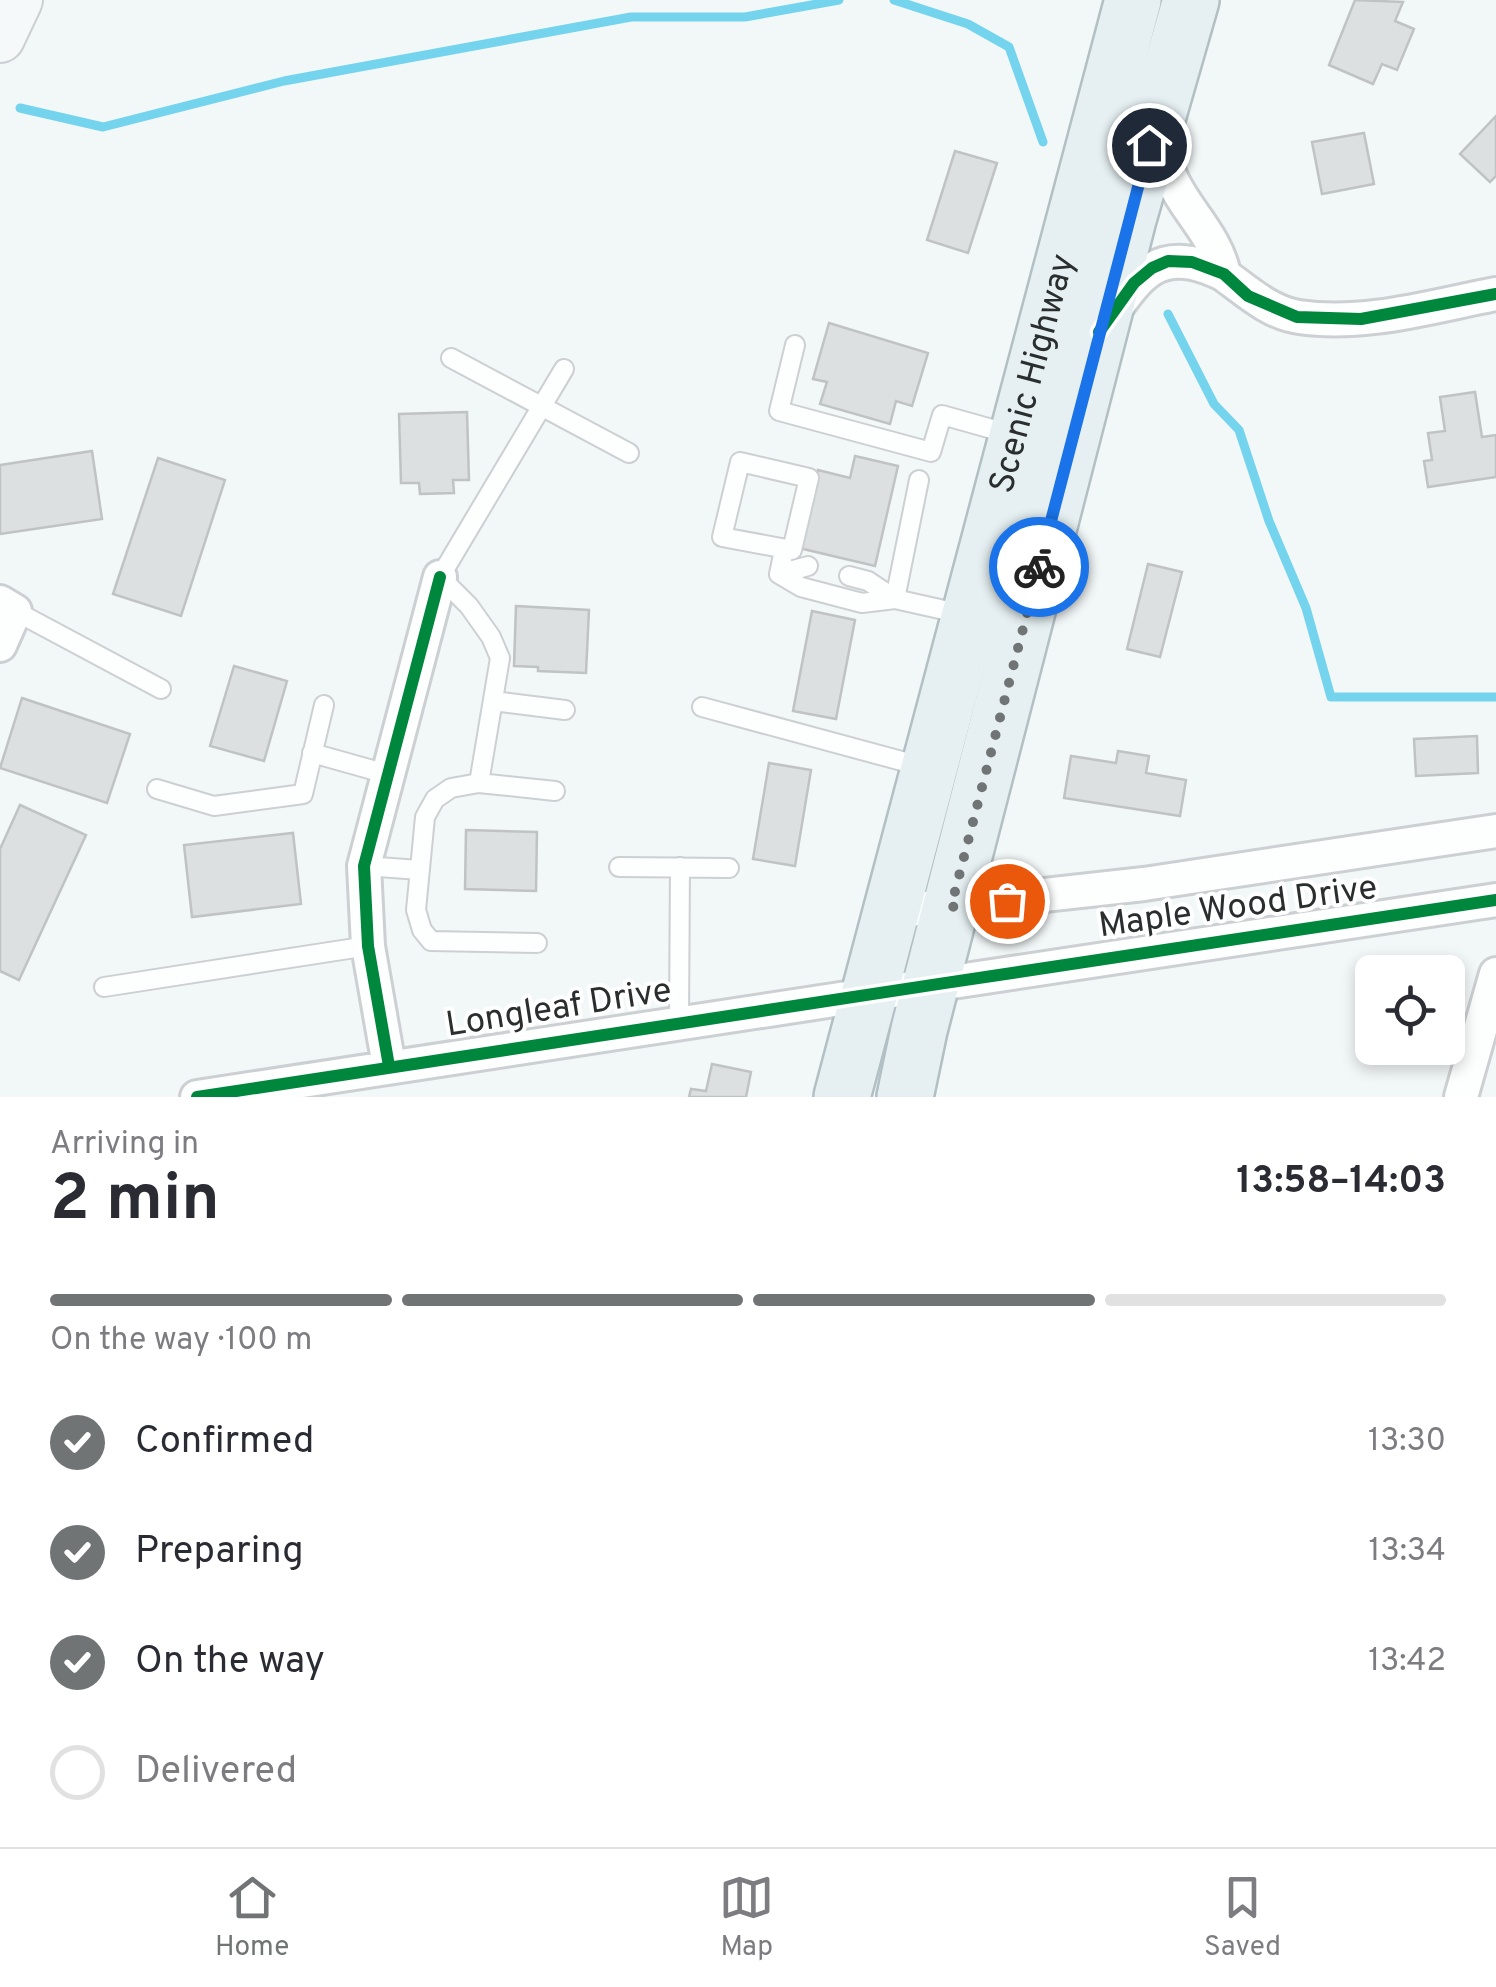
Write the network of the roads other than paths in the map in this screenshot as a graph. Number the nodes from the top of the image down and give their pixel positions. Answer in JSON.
{"nodes":[{"id":1,"x":18,"y":0,"type":"edge"},
{"id":2,"x":1133,"y":0,"type":"edge"},
{"id":3,"x":1192,"y":0,"type":"edge"},
{"id":4,"x":0,"y":38,"type":"edge"},
{"id":5,"x":1160,"y":108,"type":"junction"},
{"id":6,"x":1224,"y":274,"type":"junction"},
{"id":7,"x":1496,"y":294,"type":"edge"},
{"id":8,"x":1100,"y":332,"type":"junction"},
{"id":9,"x":795,"y":345,"type":"dead end"},
{"id":10,"x":451,"y":358,"type":"dead end"},
{"id":11,"x":564,"y":369,"type":"dead end"},
{"id":12,"x":541,"y":406,"type":"junction"},
{"id":13,"x":1017,"y":436,"type":"junction"},
{"id":14,"x":628,"y":453,"type":"dead end"},
{"id":15,"x":920,"y":480,"type":"dead end"},
{"id":16,"x":784,"y":550,"type":"junction"},
{"id":17,"x":808,"y":566,"type":"dead end"},
{"id":18,"x":779,"y":574,"type":"junction"},
{"id":19,"x":440,"y":576,"type":"junction"},
{"id":20,"x":850,"y":576,"type":"dead end"},
{"id":21,"x":896,"y":599,"type":"junction"},
{"id":22,"x":8,"y":607,"type":"edge"},
{"id":23,"x":969,"y":615,"type":"junction"},
{"id":24,"x":0,"y":645,"type":"edge"},
{"id":25,"x":161,"y":689,"type":"dead end"},
{"id":26,"x":493,"y":701,"type":"junction"},
{"id":27,"x":324,"y":705,"type":"dead end"},
{"id":28,"x":702,"y":707,"type":"dead end"},
{"id":29,"x":565,"y":710,"type":"dead end"},
{"id":30,"x":312,"y":753,"type":"junction"},
{"id":31,"x":929,"y":768,"type":"junction"},
{"id":32,"x":387,"y":774,"type":"junction"},
{"id":33,"x":479,"y":784,"type":"junction"},
{"id":34,"x":157,"y":788,"type":"dead end"},
{"id":35,"x":554,"y":792,"type":"dead end"},
{"id":36,"x":1496,"y":831,"type":"edge"},
{"id":37,"x":364,"y":866,"type":"junction"},
{"id":38,"x":619,"y":866,"type":"dead end"},
{"id":39,"x":680,"y":868,"type":"junction"},
{"id":40,"x":728,"y":868,"type":"dead end"},
{"id":41,"x":420,"y":870,"type":"junction"},
{"id":42,"x":1496,"y":900,"type":"edge"},
{"id":43,"x":951,"y":907,"type":"junction"},
{"id":44,"x":890,"y":912,"type":"junction"},
{"id":45,"x":537,"y":943,"type":"dead end"},
{"id":46,"x":368,"y":946,"type":"junction"},
{"id":47,"x":1496,"y":974,"type":"edge"},
{"id":48,"x":930,"y":986,"type":"junction"},
{"id":49,"x":104,"y":988,"type":"dead end"},
{"id":50,"x":868,"y":997,"type":"junction"},
{"id":51,"x":679,"y":1020,"type":"junction"},
{"id":52,"x":389,"y":1066,"type":"junction"},
{"id":53,"x":197,"y":1097,"type":"edge"},
{"id":54,"x":842,"y":1097,"type":"edge"},
{"id":55,"x":905,"y":1097,"type":"edge"},
{"id":56,"x":1461,"y":1097,"type":"edge"}],
"edges":[{"from":1,"to":4,"type":"main road"},
{"from":2,"to":13,"type":"highway","name":"Scenic Highway"},
{"from":3,"to":5,"type":"highway","name":"Scenic Highway"},
{"from":5,"to":6,"type":"street"},
{"from":5,"to":8,"type":"highway","name":"Scenic Highway"},
{"from":6,"to":7,"type":"street"},
{"from":6,"to":8,"type":"street"},
{"from":8,"to":43,"type":"highway","name":"Scenic Highway"},
{"from":9,"to":13,"type":"lane"},
{"from":10,"to":12,"type":"lane"},
{"from":11,"to":12,"type":"lane"},
{"from":12,"to":14,"type":"lane"},
{"from":12,"to":19,"type":"lane"},
{"from":13,"to":23,"type":"highway","name":"Scenic Highway"},
{"from":15,"to":21,"type":"lane"},
{"from":16,"to":16,"type":"lane"},
{"from":16,"to":18,"type":"lane"},
{"from":17,"to":18,"type":"lane"},
{"from":18,"to":21,"type":"lane"},
{"from":19,"to":26,"type":"lane"},
{"from":19,"to":32,"type":"street"},
{"from":20,"to":21,"type":"lane"},
{"from":21,"to":23,"type":"lane"},
{"from":22,"to":24,"type":"street"},
{"from":22,"to":25,"type":"lane"},
{"from":23,"to":31,"type":"highway","name":"Scenic Highway"},
{"from":26,"to":29,"type":"lane"},
{"from":26,"to":33,"type":"lane"},
{"from":27,"to":30,"type":"lane"},
{"from":28,"to":31,"type":"lane"},
{"from":30,"to":32,"type":"lane"},
{"from":30,"to":34,"type":"lane"},
{"from":31,"to":44,"type":"highway","name":"Scenic Highway"},
{"from":32,"to":37,"type":"street"},
{"from":33,"to":35,"type":"lane"},
{"from":33,"to":41,"type":"lane"},
{"from":36,"to":43,"type":"street","name":"Maple Wood Drive"},
{"from":37,"to":41,"type":"lane"},
{"from":37,"to":46,"type":"street"},
{"from":38,"to":39,"type":"lane"},
{"from":39,"to":40,"type":"lane"},
{"from":39,"to":51,"type":"lane"},
{"from":41,"to":45,"type":"lane"},
{"from":42,"to":48,"type":"street","name":"Maple Wood Drive"},
{"from":43,"to":44,"type":"street","name":"Maple Wood Drive"},
{"from":43,"to":48,"type":"highway","name":"Scenic Highway"},
{"from":44,"to":50,"type":"highway","name":"Scenic Highway"},
{"from":46,"to":49,"type":"lane"},
{"from":46,"to":52,"type":"street"},
{"from":47,"to":56,"type":"street"},
{"from":48,"to":50,"type":"street","name":"Longleaf Drive"},
{"from":48,"to":55,"type":"highway","name":"Scenic Highway"},
{"from":50,"to":51,"type":"street","name":"Longleaf Drive"},
{"from":50,"to":54,"type":"highway","name":"Scenic Highway"},
{"from":51,"to":52,"type":"street","name":"Longleaf Drive"},
{"from":52,"to":53,"type":"street","name":"Longleaf Drive"}]}
